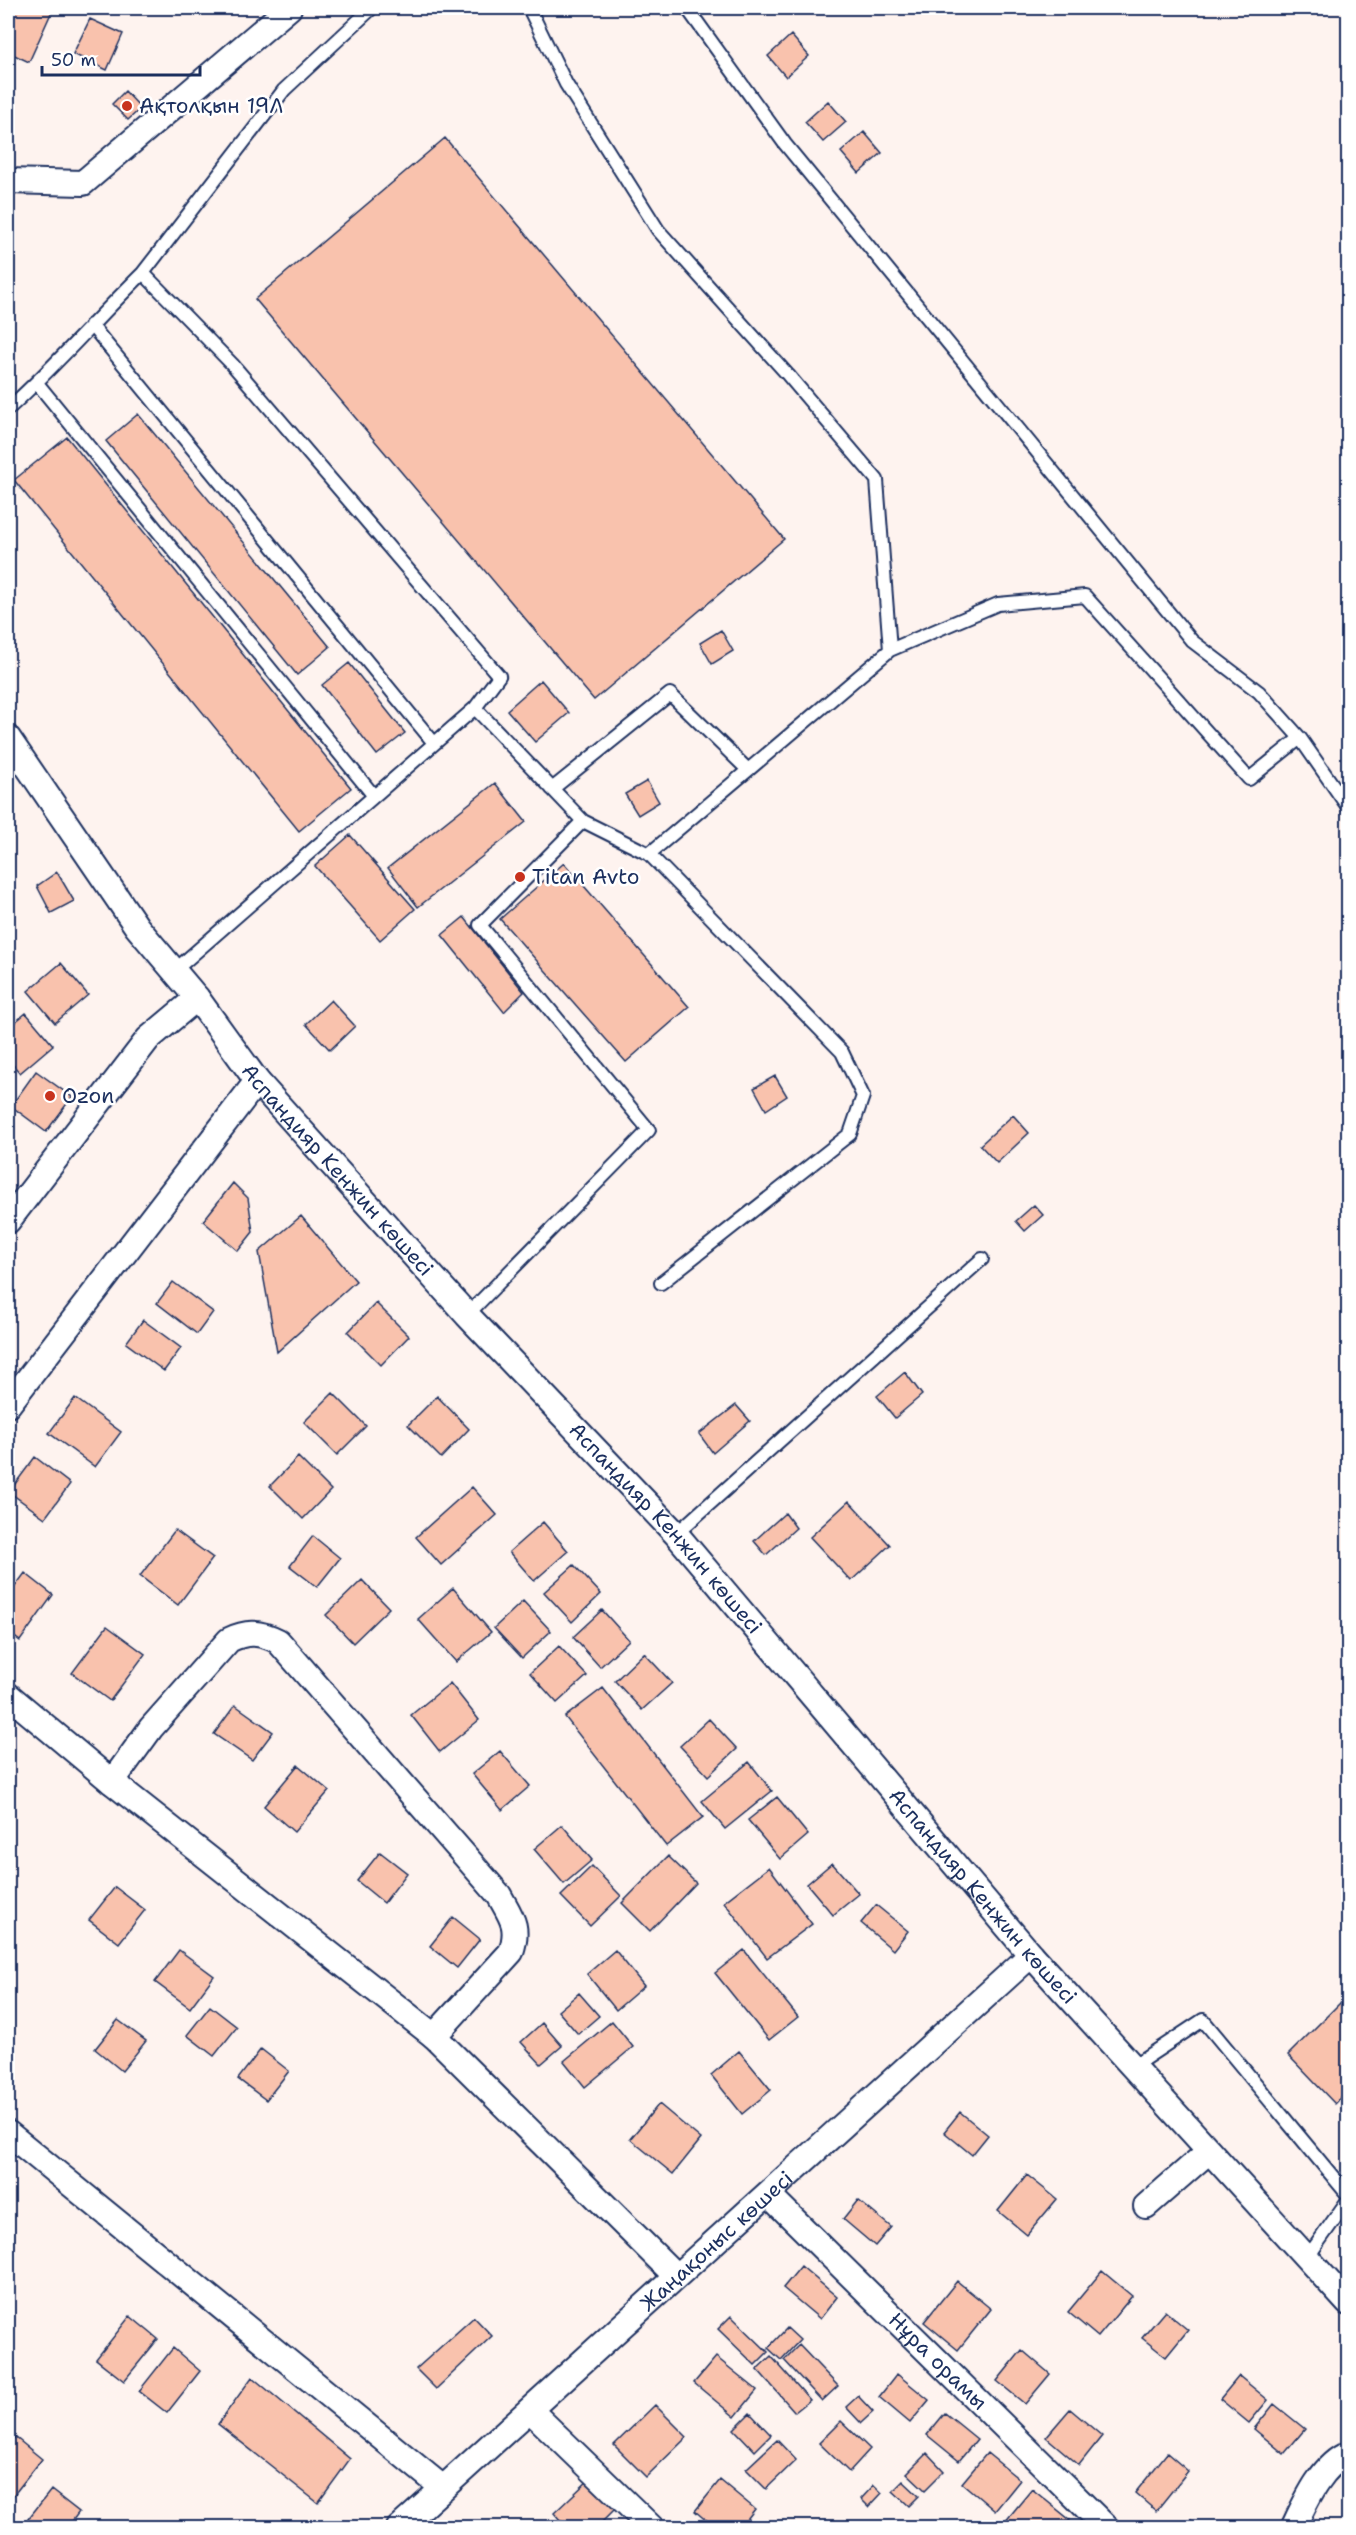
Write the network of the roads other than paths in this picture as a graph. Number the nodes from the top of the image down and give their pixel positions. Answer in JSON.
{"nodes":[{"id":1,"x":289,"y":8,"type":"edge"},
{"id":2,"x":372,"y":8,"type":"edge"},
{"id":3,"x":529,"y":8,"type":"edge"},
{"id":4,"x":687,"y":8,"type":"edge"},
{"id":5,"x":8,"y":181,"type":"edge"},
{"id":6,"x":143,"y":273,"type":"junction"},
{"id":7,"x":91,"y":325,"type":"junction"},
{"id":8,"x":37,"y":383,"type":"junction"},
{"id":9,"x":8,"y":410,"type":"edge"},
{"id":10,"x":890,"y":650,"type":"junction"},
{"id":11,"x":475,"y":708,"type":"junction"},
{"id":12,"x":8,"y":738,"type":"edge"},
{"id":13,"x":1300,"y":738,"type":"junction"},
{"id":14,"x":434,"y":743,"type":"junction"},
{"id":15,"x":747,"y":769,"type":"junction"},
{"id":16,"x":552,"y":789,"type":"junction"},
{"id":17,"x":374,"y":796,"type":"junction"},
{"id":18,"x":1348,"y":807,"type":"edge"},
{"id":19,"x":583,"y":821,"type":"junction"},
{"id":20,"x":649,"y":854,"type":"junction"},
{"id":21,"x":174,"y":971,"type":"junction"},
{"id":22,"x":197,"y":998,"type":"junction"},
{"id":23,"x":257,"y":1081,"type":"junction"},
{"id":24,"x":8,"y":1221,"type":"edge"},
{"id":25,"x":982,"y":1259,"type":"dead end"},
{"id":26,"x":661,"y":1283,"type":"dead end"},
{"id":27,"x":467,"y":1316,"type":"junction"},
{"id":28,"x":8,"y":1405,"type":"edge"},
{"id":29,"x":676,"y":1534,"type":"junction"},
{"id":30,"x":8,"y":1695,"type":"edge"},
{"id":31,"x":112,"y":1782,"type":"junction"},
{"id":32,"x":1031,"y":1955,"type":"junction"},
{"id":33,"x":434,"y":2036,"type":"junction"},
{"id":34,"x":1132,"y":2067,"type":"junction"},
{"id":35,"x":8,"y":2133,"type":"edge"},
{"id":36,"x":1209,"y":2151,"type":"junction"},
{"id":37,"x":769,"y":2195,"type":"junction"},
{"id":38,"x":1348,"y":2195,"type":"edge"},
{"id":39,"x":1348,"y":2199,"type":"edge"},
{"id":40,"x":1146,"y":2206,"type":"dead end"},
{"id":41,"x":1307,"y":2258,"type":"junction"},
{"id":42,"x":676,"y":2276,"type":"junction"},
{"id":43,"x":1348,"y":2303,"type":"edge"},
{"id":44,"x":530,"y":2410,"type":"junction"},
{"id":45,"x":1348,"y":2454,"type":"edge"},
{"id":46,"x":443,"y":2488,"type":"junction"},
{"id":47,"x":399,"y":2528,"type":"edge"},
{"id":48,"x":652,"y":2528,"type":"edge"},
{"id":49,"x":1107,"y":2528,"type":"edge"},
{"id":50,"x":1293,"y":2528,"type":"edge"}],
"edges":[{"from":1,"to":5,"type":"street"},
{"from":2,"to":6,"type":"lane"},
{"from":3,"to":10,"type":"lane"},
{"from":4,"to":13,"type":"lane"},
{"from":6,"to":7,"type":"lane"},
{"from":6,"to":11,"type":"lane"},
{"from":7,"to":8,"type":"lane"},
{"from":7,"to":14,"type":"lane"},
{"from":8,"to":9,"type":"lane"},
{"from":8,"to":17,"type":"lane"},
{"from":10,"to":13,"type":"lane"},
{"from":10,"to":15,"type":"lane"},
{"from":11,"to":14,"type":"lane"},
{"from":11,"to":16,"type":"lane"},
{"from":12,"to":21,"type":"street","name":"Аспандияр Кенжин көшесі"},
{"from":13,"to":18,"type":"lane"},
{"from":14,"to":17,"type":"lane"},
{"from":15,"to":16,"type":"lane"},
{"from":15,"to":20,"type":"lane"},
{"from":16,"to":19,"type":"lane"},
{"from":17,"to":21,"type":"lane"},
{"from":19,"to":20,"type":"lane"},
{"from":19,"to":27,"type":"lane"},
{"from":20,"to":26,"type":"lane"},
{"from":21,"to":22,"type":"street","name":"Аспандияр Кенжин көшесі"},
{"from":22,"to":23,"type":"street","name":"Аспандияр Кенжин көшесі"},
{"from":22,"to":24,"type":"street"},
{"from":23,"to":27,"type":"street","name":"Аспандияр Кенжин көшесі"},
{"from":23,"to":28,"type":"street"},
{"from":25,"to":29,"type":"lane"},
{"from":27,"to":29,"type":"street","name":"Аспандияр Кенжин көшесі"},
{"from":29,"to":32,"type":"street","name":"Аспандияр Кенжин көшесі"},
{"from":30,"to":31,"type":"street"},
{"from":31,"to":33,"type":"street"},
{"from":31,"to":33,"type":"street"},
{"from":32,"to":34,"type":"street","name":"Аспандияр Кенжин көшесі"},
{"from":32,"to":37,"type":"street","name":"Жаңақоныс көшесі"},
{"from":33,"to":42,"type":"street"},
{"from":34,"to":36,"type":"street","name":"Аспандияр Кенжин көшесі"},
{"from":34,"to":38,"type":"lane"},
{"from":35,"to":46,"type":"street"},
{"from":36,"to":40,"type":"street"},
{"from":36,"to":41,"type":"street","name":"Аспандияр Кенжин көшесі"},
{"from":37,"to":42,"type":"street","name":"Жаңақоныс көшесі"},
{"from":37,"to":49,"type":"street","name":"Нұра орамы"},
{"from":39,"to":41,"type":"lane"},
{"from":41,"to":43,"type":"street","name":"Аспандияр Кенжин көшесі"},
{"from":42,"to":44,"type":"street","name":"Жаңақоныс көшесі"},
{"from":44,"to":46,"type":"street","name":"Жаңақоныс көшесі"},
{"from":44,"to":48,"type":"street"},
{"from":45,"to":50,"type":"street"},
{"from":46,"to":47,"type":"street","name":"Жаңақоныс көшесі"}]}
